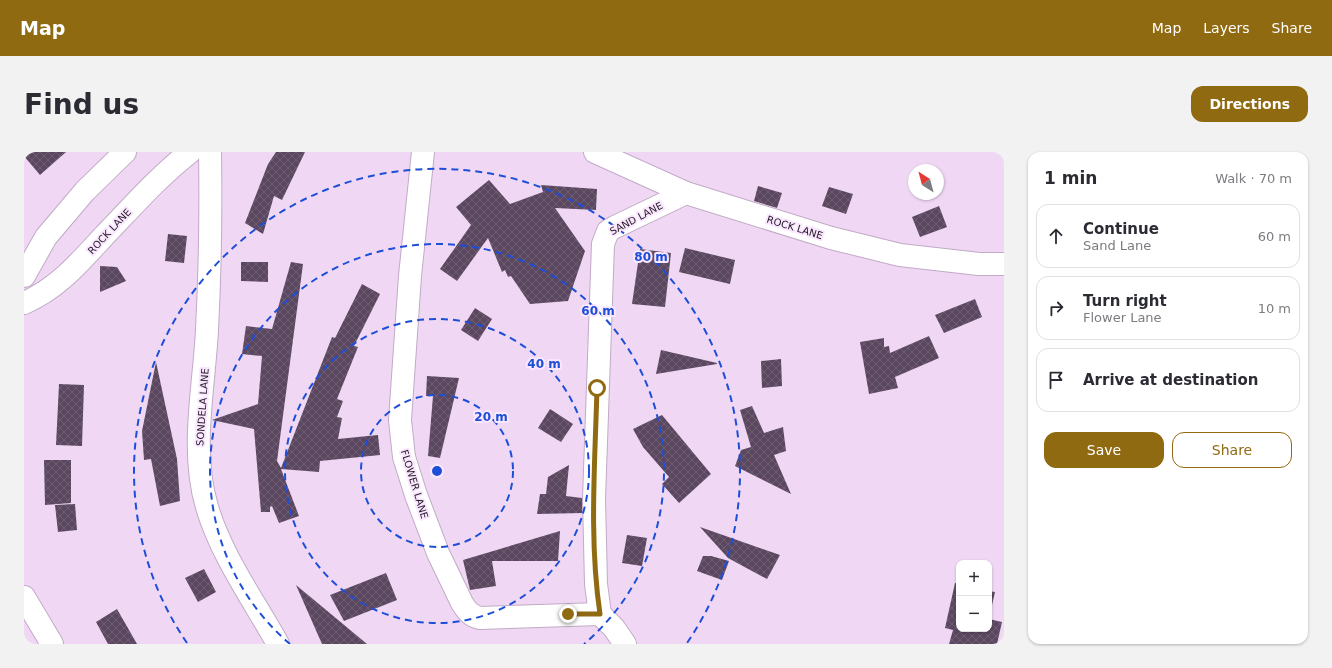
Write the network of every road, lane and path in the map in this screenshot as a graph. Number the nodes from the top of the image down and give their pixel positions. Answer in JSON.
{"nodes":[{"id":1,"x":125,"y":152,"type":"edge"},
{"id":2,"x":190,"y":152,"type":"edge"},
{"id":3,"x":210,"y":152,"type":"edge"},
{"id":4,"x":423,"y":152,"type":"edge"},
{"id":5,"x":595,"y":152,"type":"edge"},
{"id":6,"x":686,"y":193,"type":"junction"},
{"id":7,"x":1004,"y":264,"type":"edge"},
{"id":8,"x":24,"y":276,"type":"edge"},
{"id":9,"x":24,"y":303,"type":"edge"},
{"id":10,"x":24,"y":597,"type":"edge"},
{"id":11,"x":600,"y":614,"type":"junction"},
{"id":12,"x":52,"y":644,"type":"edge"},
{"id":13,"x":278,"y":644,"type":"edge"},
{"id":14,"x":625,"y":644,"type":"edge"}],
"edges":[{"from":1,"to":8,"type":"street"},
{"from":2,"to":9,"type":"street","name":"ROCK LANE"},
{"from":3,"to":13,"type":"street","name":"SONDELA LANE"},
{"from":4,"to":11,"type":"street","name":"FLOWER LANE"},
{"from":5,"to":6,"type":"street","name":"ROCK LANE"},
{"from":6,"to":7,"type":"street","name":"ROCK LANE"},
{"from":6,"to":11,"type":"street","name":"SAND LANE"},
{"from":10,"to":12,"type":"street"},
{"from":11,"to":14,"type":"street"}]}
